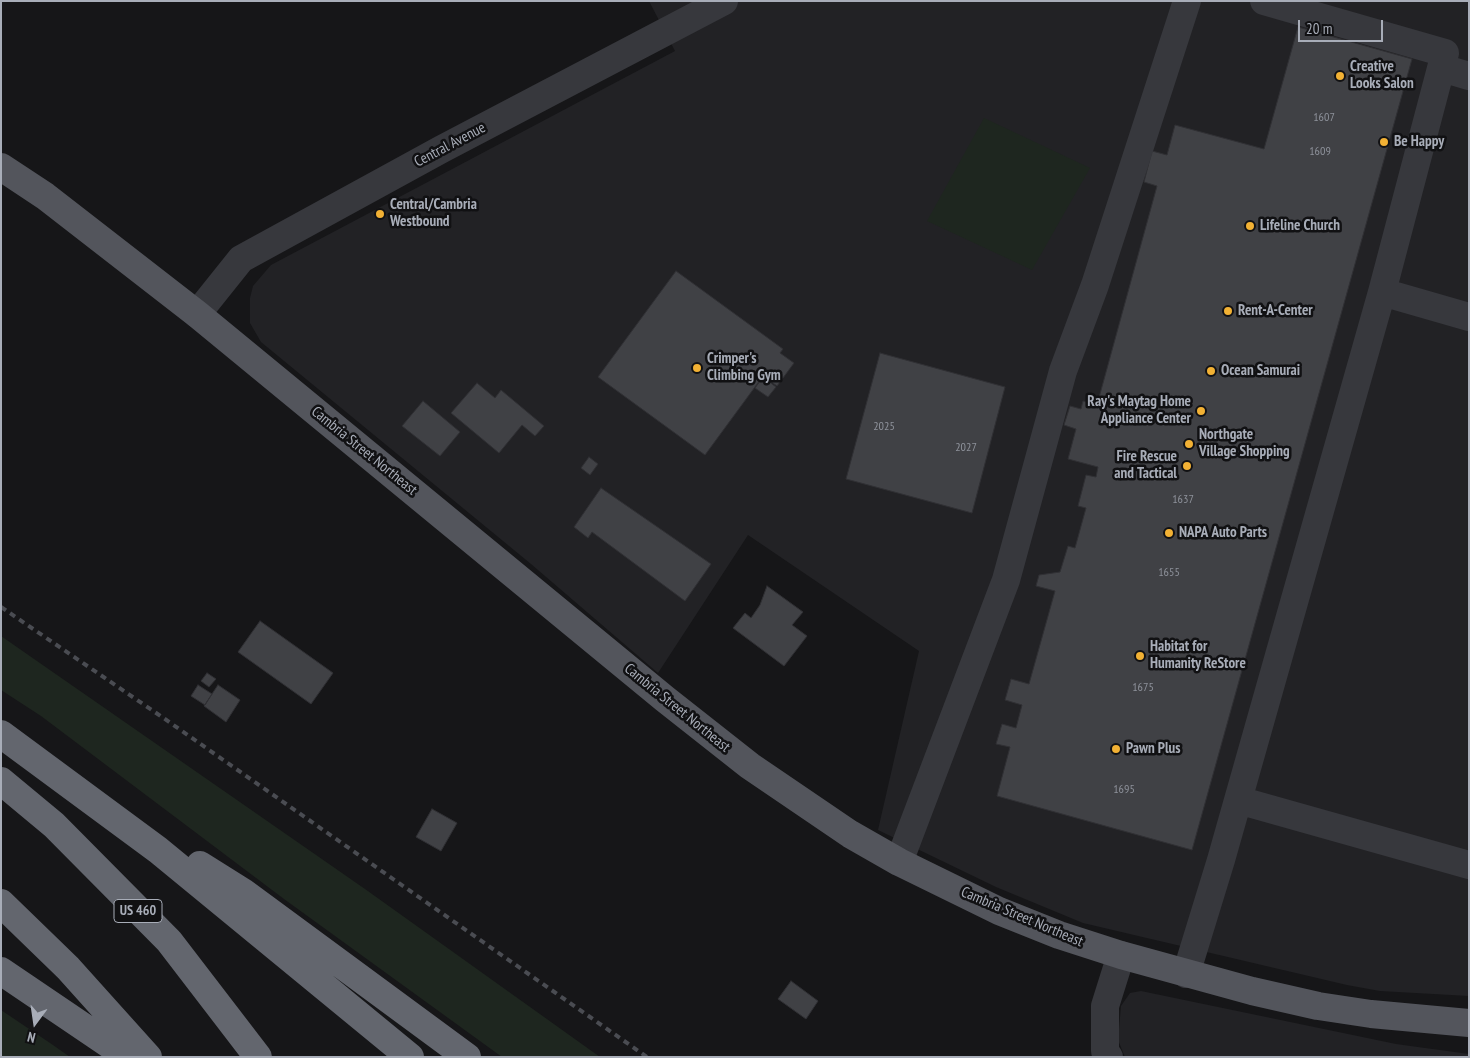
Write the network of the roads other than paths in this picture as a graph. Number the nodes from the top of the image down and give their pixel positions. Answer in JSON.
{"nodes":[{"id":1,"x":724,"y":1,"type":"edge"},
{"id":2,"x":1187,"y":1,"type":"edge"},
{"id":3,"x":1264,"y":1,"type":"edge"},
{"id":4,"x":1442,"y":68,"type":"junction"},
{"id":5,"x":1469,"y":76,"type":"edge"},
{"id":6,"x":1,"y":167,"type":"edge"},
{"id":7,"x":1382,"y":292,"type":"junction"},
{"id":8,"x":197,"y":314,"type":"junction"},
{"id":9,"x":1469,"y":317,"type":"edge"},
{"id":10,"x":1,"y":734,"type":"edge"},
{"id":11,"x":1,"y":781,"type":"edge"},
{"id":12,"x":70,"y":784,"type":"junction"},
{"id":13,"x":1238,"y":800,"type":"junction"},
{"id":14,"x":899,"y":862,"type":"junction"},
{"id":15,"x":1469,"y":864,"type":"edge"},
{"id":16,"x":5,"y":907,"type":"edge"},
{"id":17,"x":1121,"y":956,"type":"junction"},
{"id":18,"x":1,"y":971,"type":"edge"},
{"id":19,"x":1186,"y":974,"type":"junction"},
{"id":20,"x":1469,"y":1023,"type":"edge"},
{"id":21,"x":128,"y":1057,"type":"edge"},
{"id":22,"x":148,"y":1057,"type":"edge"},
{"id":23,"x":258,"y":1057,"type":"edge"},
{"id":24,"x":410,"y":1057,"type":"edge"},
{"id":25,"x":467,"y":1057,"type":"edge"},
{"id":26,"x":1109,"y":1057,"type":"edge"}],
"edges":[{"from":1,"to":8,"type":"street","name":"Central Avenue"},
{"from":2,"to":14,"type":"street"},
{"from":3,"to":4,"type":"street"},
{"from":4,"to":5,"type":"street"},
{"from":4,"to":7,"type":"street"},
{"from":6,"to":8,"type":"main road","name":"Cambria Street Northeast"},
{"from":7,"to":9,"type":"street"},
{"from":7,"to":13,"type":"street"},
{"from":8,"to":14,"type":"main road","name":"Cambria Street Northeast"},
{"from":10,"to":12,"type":"highway"},
{"from":11,"to":23,"type":"highway","number":"US 460"},
{"from":12,"to":24,"type":"highway"},
{"from":12,"to":25,"type":"highway"},
{"from":13,"to":15,"type":"street"},
{"from":13,"to":19,"type":"street"},
{"from":14,"to":17,"type":"main road","name":"Cambria Street Northeast"},
{"from":16,"to":22,"type":"highway"},
{"from":17,"to":19,"type":"main road","name":"Cambria Street Northeast"},
{"from":17,"to":26,"type":"street"},
{"from":18,"to":21,"type":"highway"},
{"from":19,"to":20,"type":"main road","name":"Cambria Street Northeast"}]}
